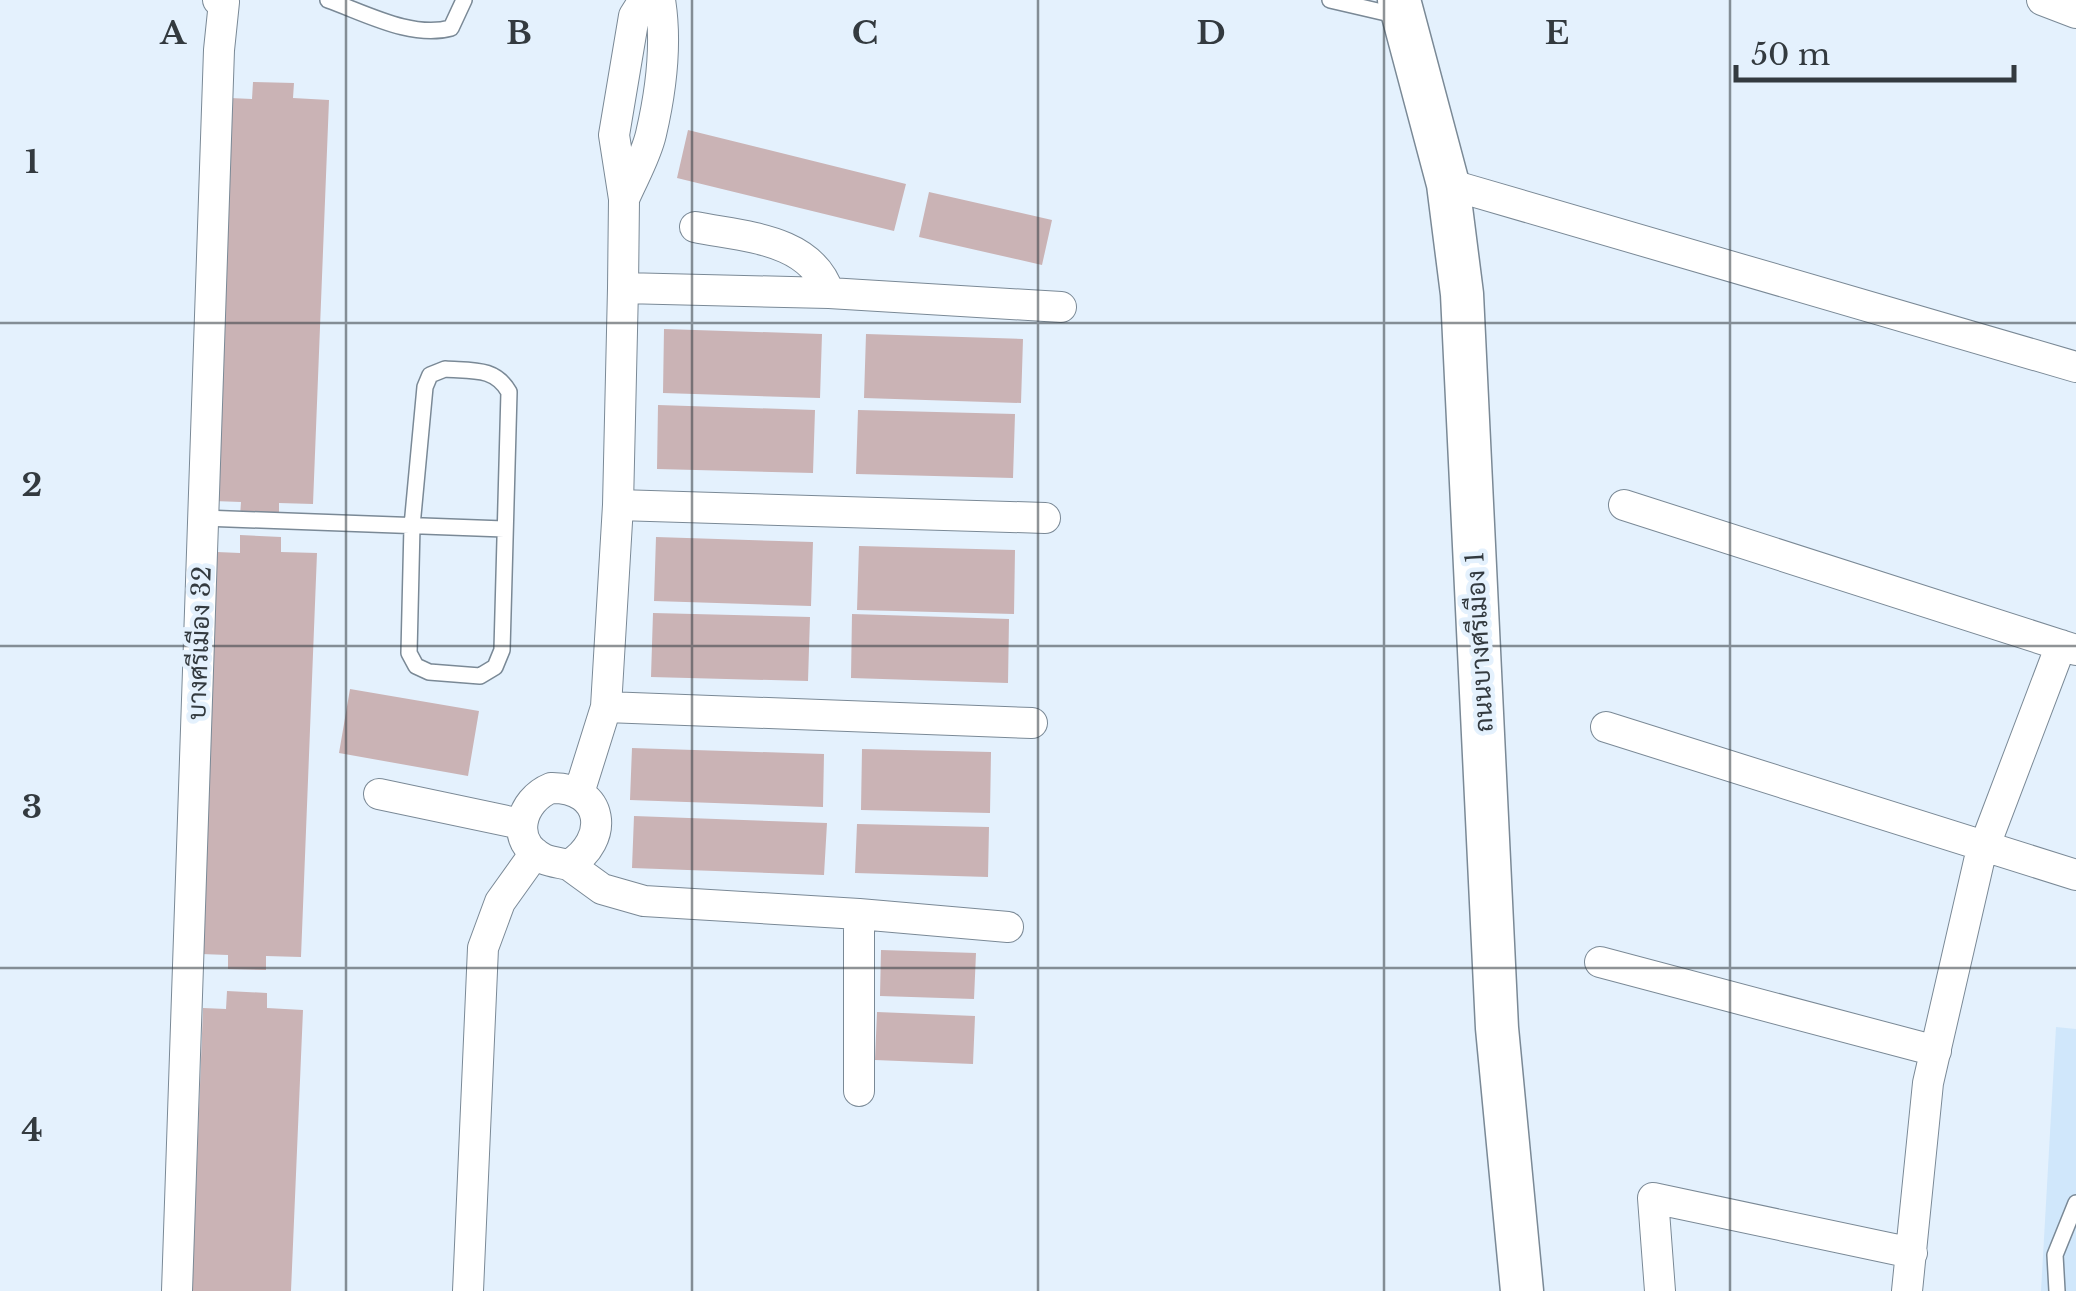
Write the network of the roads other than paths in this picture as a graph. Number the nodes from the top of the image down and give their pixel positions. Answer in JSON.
{"nodes":[{"id":1,"x":328,"y":0,"type":"edge"},
{"id":2,"x":464,"y":0,"type":"edge"},
{"id":3,"x":644,"y":0,"type":"edge"},
{"id":4,"x":660,"y":0,"type":"edge"},
{"id":5,"x":1330,"y":0,"type":"edge"},
{"id":6,"x":2042,"y":0,"type":"edge"},
{"id":7,"x":223,"y":1,"type":"edge"},
{"id":8,"x":1401,"y":9,"type":"edge"},
{"id":9,"x":2076,"y":13,"type":"edge"},
{"id":10,"x":1448,"y":184,"type":"junction"},
{"id":11,"x":624,"y":200,"type":"junction"},
{"id":12,"x":695,"y":226,"type":"dead end"},
{"id":13,"x":623,"y":288,"type":"junction"},
{"id":14,"x":829,"y":293,"type":"junction"},
{"id":15,"x":1061,"y":307,"type":"dead end"},
{"id":16,"x":2076,"y":367,"type":"edge"},
{"id":17,"x":618,"y":504,"type":"junction"},
{"id":18,"x":1624,"y":505,"type":"dead end"},
{"id":19,"x":203,"y":518,"type":"junction"},
{"id":20,"x":1046,"y":518,"type":"dead end"},
{"id":21,"x":412,"y":526,"type":"junction"},
{"id":22,"x":504,"y":529,"type":"junction"},
{"id":23,"x":2068,"y":647,"type":"edge"},
{"id":24,"x":606,"y":708,"type":"junction"},
{"id":25,"x":1032,"y":723,"type":"dead end"},
{"id":26,"x":1606,"y":727,"type":"dead end"},
{"id":27,"x":580,"y":793,"type":"junction"},
{"id":28,"x":378,"y":794,"type":"dead end"},
{"id":29,"x":521,"y":824,"type":"junction"},
{"id":30,"x":1984,"y":846,"type":"junction"},
{"id":31,"x":535,"y":852,"type":"junction"},
{"id":32,"x":568,"y":866,"type":"junction"},
{"id":33,"x":2076,"y":875,"type":"edge"},
{"id":34,"x":859,"y":914,"type":"junction"},
{"id":35,"x":1008,"y":927,"type":"dead end"},
{"id":36,"x":1600,"y":962,"type":"dead end"},
{"id":37,"x":1936,"y":1050,"type":"junction"},
{"id":38,"x":858,"y":1092,"type":"dead end"},
{"id":39,"x":2076,"y":1203,"type":"edge"},
{"id":40,"x":1912,"y":1253,"type":"junction"},
{"id":41,"x":177,"y":1291,"type":"edge"},
{"id":42,"x":468,"y":1291,"type":"edge"},
{"id":43,"x":1522,"y":1291,"type":"edge"},
{"id":44,"x":1660,"y":1291,"type":"edge"},
{"id":45,"x":1906,"y":1291,"type":"edge"},
{"id":46,"x":2058,"y":1291,"type":"edge"}],
"edges":[{"from":1,"to":2,"type":"lane"},
{"from":3,"to":11,"type":"street"},
{"from":4,"to":11,"type":"street"},
{"from":5,"to":8,"type":"lane"},
{"from":6,"to":9,"type":"street"},
{"from":7,"to":19,"type":"street","name":"บางศรีเมือง 32"},
{"from":8,"to":10,"type":"street","name":"ถนนบางศรีเมือง 1"},
{"from":10,"to":16,"type":"street"},
{"from":10,"to":43,"type":"street","name":"ถนนบางศรีเมือง 1"},
{"from":11,"to":13,"type":"street"},
{"from":12,"to":14,"type":"street"},
{"from":13,"to":14,"type":"street"},
{"from":13,"to":17,"type":"street"},
{"from":14,"to":15,"type":"street"},
{"from":17,"to":20,"type":"street"},
{"from":17,"to":24,"type":"street"},
{"from":18,"to":23,"type":"street"},
{"from":19,"to":21,"type":"lane"},
{"from":19,"to":41,"type":"street","name":"บางศรีเมือง 32"},
{"from":21,"to":22,"type":"lane"},
{"from":21,"to":22,"type":"lane"},
{"from":21,"to":22,"type":"lane"},
{"from":23,"to":30,"type":"street"},
{"from":24,"to":25,"type":"street"},
{"from":24,"to":27,"type":"street"},
{"from":26,"to":30,"type":"street"},
{"from":27,"to":29,"type":"street"},
{"from":27,"to":32,"type":"street"},
{"from":28,"to":29,"type":"street"},
{"from":29,"to":31,"type":"street"},
{"from":30,"to":33,"type":"street"},
{"from":30,"to":37,"type":"street"},
{"from":31,"to":32,"type":"street"},
{"from":31,"to":42,"type":"street"},
{"from":32,"to":34,"type":"street"},
{"from":34,"to":35,"type":"street"},
{"from":34,"to":38,"type":"street"},
{"from":36,"to":37,"type":"street"},
{"from":37,"to":40,"type":"street"},
{"from":39,"to":46,"type":"lane"},
{"from":40,"to":44,"type":"street"},
{"from":40,"to":45,"type":"street"}]}
